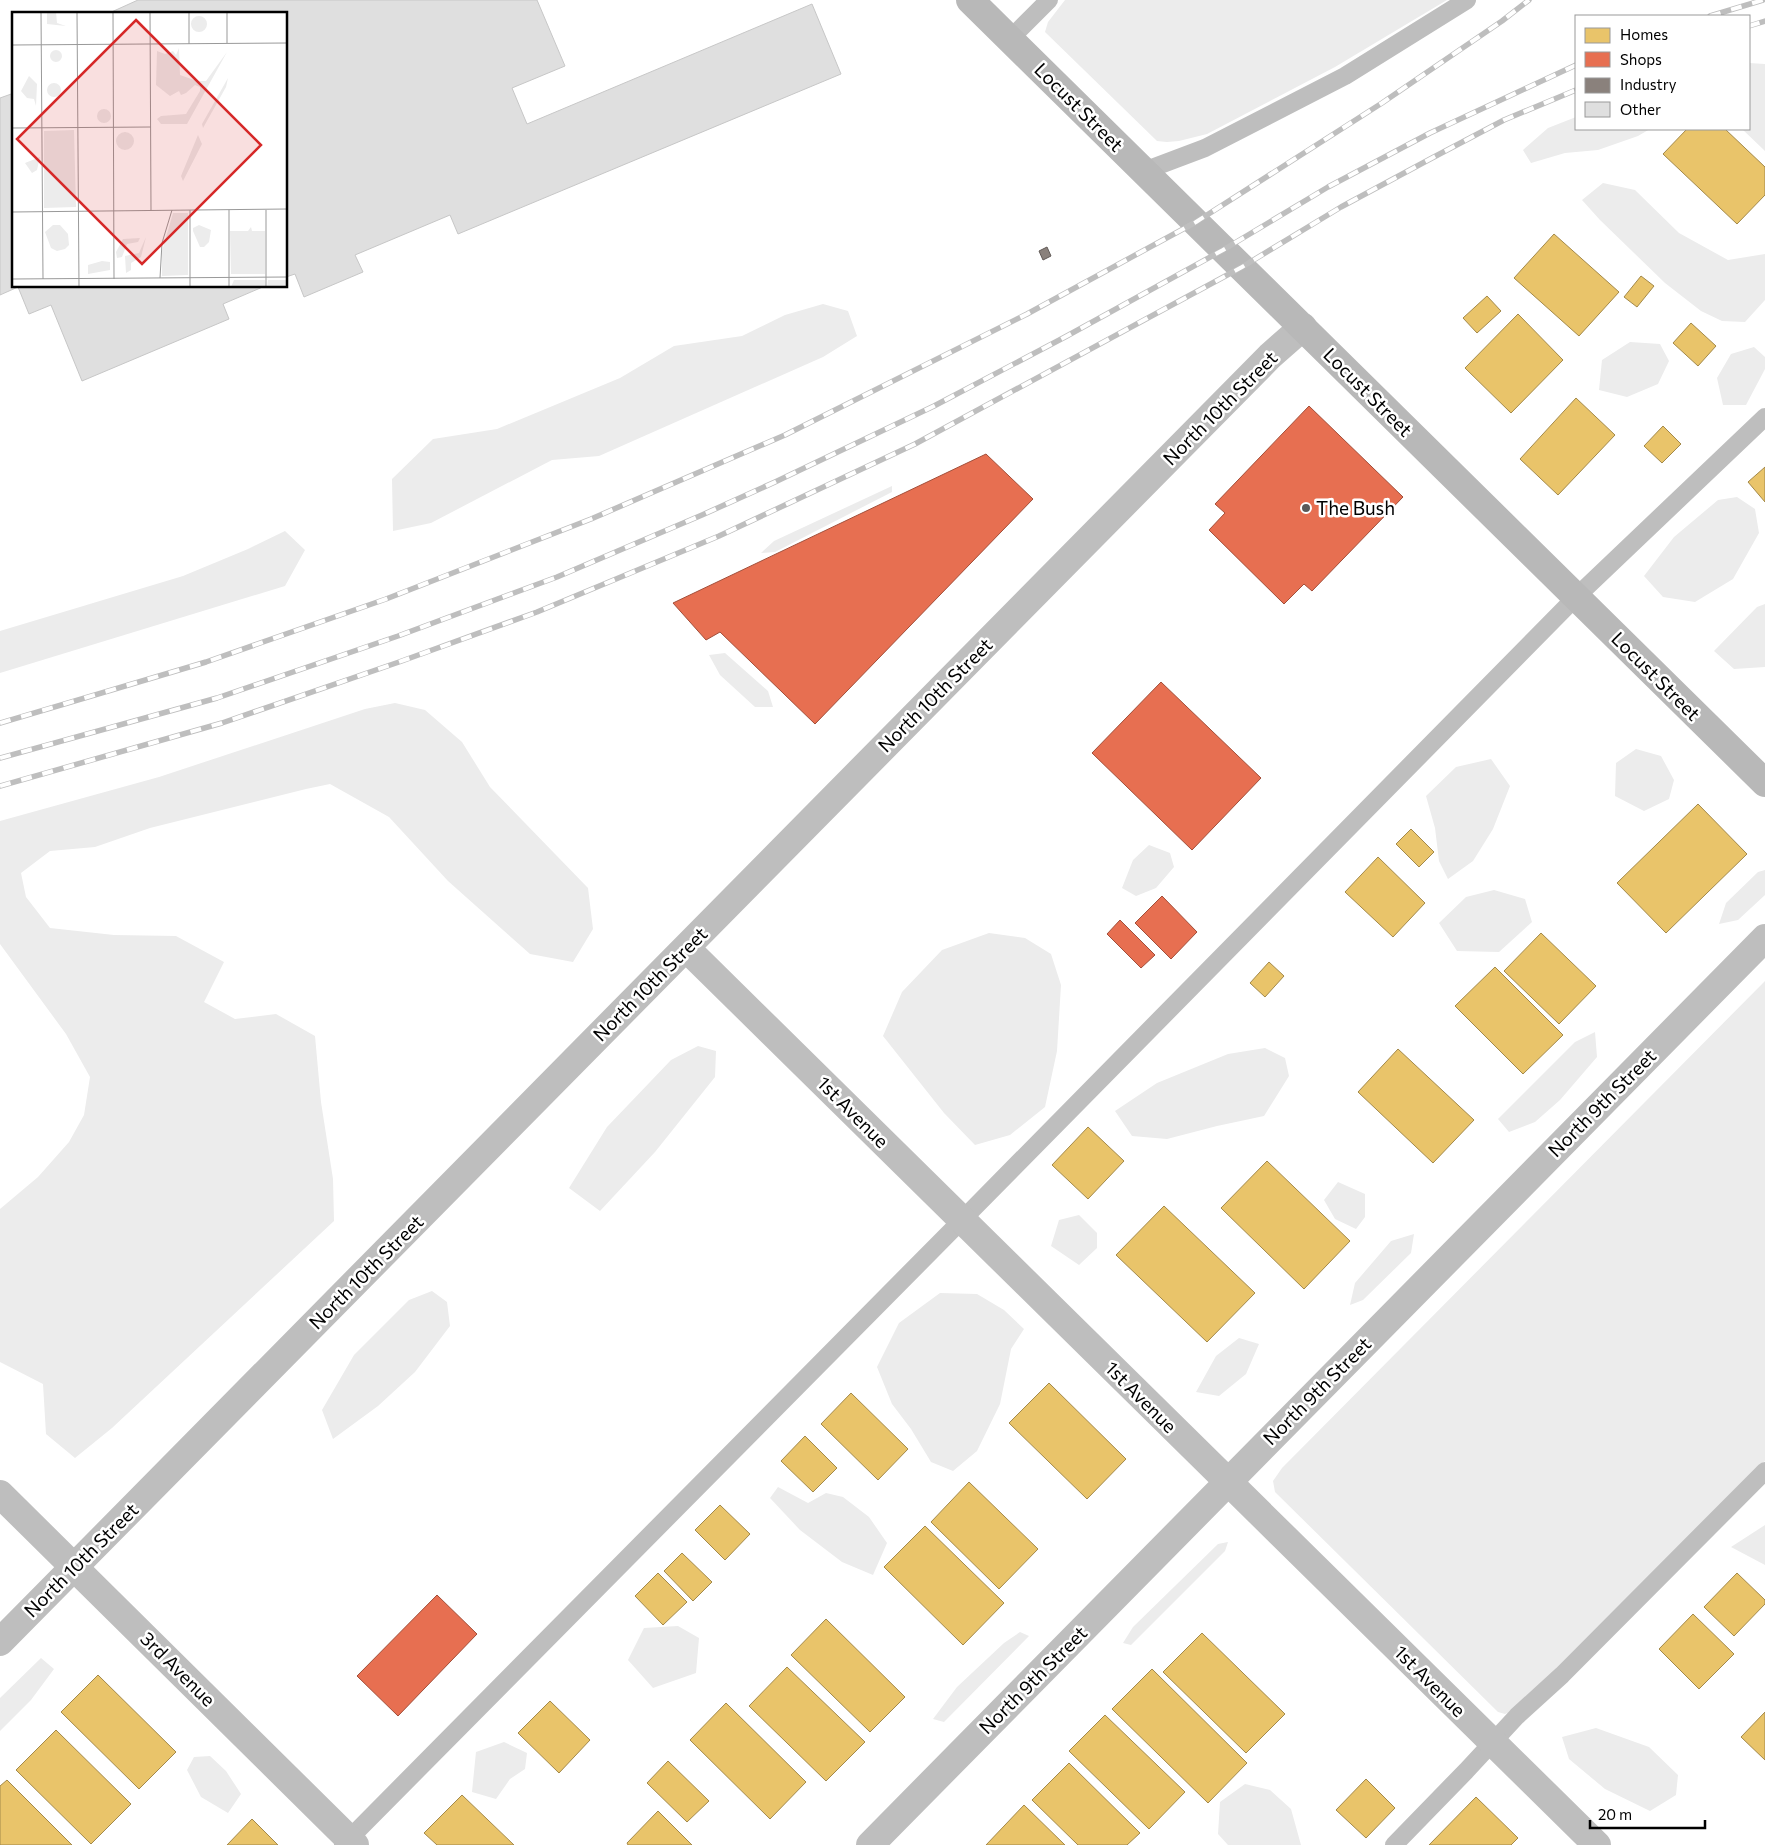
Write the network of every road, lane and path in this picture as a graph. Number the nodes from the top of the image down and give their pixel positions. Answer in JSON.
{"nodes":[{"id":1,"x":970,"y":0,"type":"edge"},
{"id":2,"x":1049,"y":0,"type":"edge"},
{"id":3,"x":1467,"y":0,"type":"edge"},
{"id":4,"x":1010,"y":39,"type":"junction"},
{"id":5,"x":1144,"y":171,"type":"junction"},
{"id":6,"x":1303,"y":327,"type":"junction"},
{"id":7,"x":1765,"y":417,"type":"edge"},
{"id":8,"x":1576,"y":597,"type":"junction"},
{"id":9,"x":1765,"y":783,"type":"edge"},
{"id":10,"x":1765,"y":938,"type":"edge"},
{"id":11,"x":686,"y":948,"type":"junction"},
{"id":12,"x":962,"y":1220,"type":"junction"},
{"id":13,"x":1765,"y":1472,"type":"edge"},
{"id":14,"x":1228,"y":1482,"type":"junction"},
{"id":15,"x":0,"y":1494,"type":"edge"},
{"id":16,"x":74,"y":1567,"type":"junction"},
{"id":17,"x":0,"y":1642,"type":"edge"},
{"id":18,"x":1492,"y":1742,"type":"junction"},
{"id":19,"x":349,"y":1843,"type":"edge"},
{"id":20,"x":870,"y":1845,"type":"edge"},
{"id":21,"x":1394,"y":1845,"type":"edge"},
{"id":22,"x":1597,"y":1845,"type":"edge"}],
"edges":[{"from":1,"to":4,"type":"street","name":"Locust Street"},
{"from":2,"to":4,"type":"lane"},
{"from":3,"to":5,"type":"lane"},
{"from":4,"to":5,"type":"street","name":"Locust Street"},
{"from":5,"to":6,"type":"street","name":"Locust Street"},
{"from":6,"to":8,"type":"street","name":"Locust Street"},
{"from":6,"to":11,"type":"street","name":"North 10th Street"},
{"from":7,"to":8,"type":"lane"},
{"from":8,"to":9,"type":"street","name":"Locust Street"},
{"from":8,"to":12,"type":"lane"},
{"from":10,"to":14,"type":"street","name":"North 9th Street"},
{"from":11,"to":12,"type":"street","name":"1st Avenue"},
{"from":11,"to":16,"type":"street","name":"North 10th Street"},
{"from":12,"to":14,"type":"street","name":"1st Avenue"},
{"from":12,"to":19,"type":"lane"},
{"from":13,"to":18,"type":"lane"},
{"from":14,"to":18,"type":"street","name":"1st Avenue"},
{"from":14,"to":20,"type":"street","name":"North 9th Street"},
{"from":15,"to":16,"type":"street","name":"3rd Avenue"},
{"from":16,"to":17,"type":"street","name":"North 10th Street"},
{"from":16,"to":19,"type":"street","name":"3rd Avenue"},
{"from":18,"to":21,"type":"lane"},
{"from":18,"to":22,"type":"street","name":"1st Avenue"}]}
